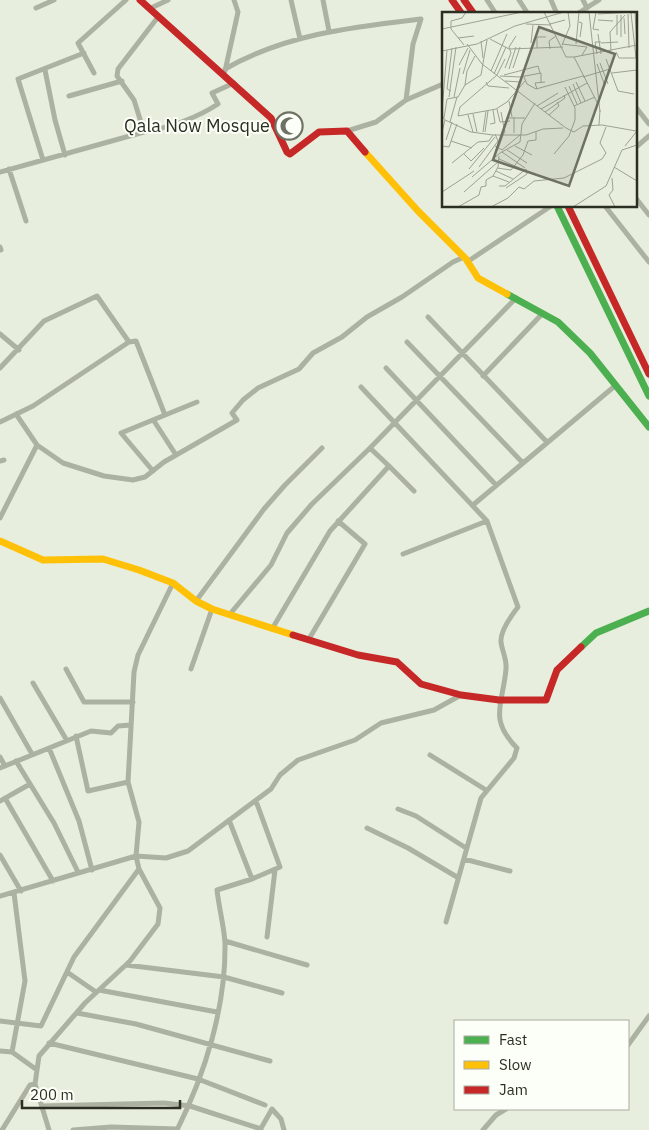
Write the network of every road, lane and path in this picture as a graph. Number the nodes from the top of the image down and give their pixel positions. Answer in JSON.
{"nodes":[{"id":1,"x":54,"y":0,"type":"edge"},
{"id":2,"x":126,"y":0,"type":"edge"},
{"id":3,"x":140,"y":0,"type":"edge"},
{"id":4,"x":168,"y":0,"type":"edge"},
{"id":5,"x":234,"y":0,"type":"edge"},
{"id":6,"x":291,"y":0,"type":"edge"},
{"id":7,"x":323,"y":0,"type":"edge"},
{"id":8,"x":452,"y":0,"type":"edge"},
{"id":9,"x":464,"y":0,"type":"edge"},
{"id":10,"x":487,"y":0,"type":"edge"},
{"id":11,"x":519,"y":0,"type":"edge"},
{"id":12,"x":550,"y":0,"type":"edge"},
{"id":13,"x":583,"y":0,"type":"edge"},
{"id":14,"x":598,"y":0,"type":"edge"},
{"id":15,"x":36,"y":8,"type":"dead end"},
{"id":16,"x":149,"y":8,"type":"junction"},
{"id":17,"x":587,"y":8,"type":"junction"},
{"id":18,"x":461,"y":12,"type":"edge"},
{"id":19,"x":473,"y":12,"type":"edge"},
{"id":20,"x":495,"y":12,"type":"edge"},
{"id":21,"x":527,"y":12,"type":"edge"},
{"id":22,"x":557,"y":12,"type":"edge"},
{"id":23,"x":580,"y":12,"type":"edge"},
{"id":24,"x":158,"y":17,"type":"junction"},
{"id":25,"x":329,"y":31,"type":"junction"},
{"id":26,"x":300,"y":39,"type":"junction"},
{"id":27,"x":84,"y":53,"type":"junction"},
{"id":28,"x":45,"y":70,"type":"junction"},
{"id":29,"x":224,"y":71,"type":"junction"},
{"id":30,"x":94,"y":73,"type":"dead end"},
{"id":31,"x":122,"y":81,"type":"junction"},
{"id":32,"x":234,"y":83,"type":"junction"},
{"id":33,"x":442,"y":84,"type":"edge"},
{"id":34,"x":69,"y":96,"type":"dead end"},
{"id":35,"x":406,"y":100,"type":"junction"},
{"id":36,"x":636,"y":107,"type":"edge"},
{"id":37,"x":649,"y":124,"type":"edge"},
{"id":38,"x":347,"y":131,"type":"junction"},
{"id":39,"x":144,"y":132,"type":"junction"},
{"id":40,"x":649,"y":136,"type":"edge"},
{"id":41,"x":636,"y":147,"type":"edge"},
{"id":42,"x":65,"y":155,"type":"junction"},
{"id":43,"x":43,"y":160,"type":"junction"},
{"id":44,"x":9,"y":169,"type":"junction"},
{"id":45,"x":0,"y":172,"type":"edge"},
{"id":46,"x":636,"y":198,"type":"edge"},
{"id":47,"x":548,"y":208,"type":"edge"},
{"id":48,"x":558,"y":208,"type":"edge"},
{"id":49,"x":569,"y":208,"type":"edge"},
{"id":50,"x":607,"y":208,"type":"edge"},
{"id":51,"x":649,"y":215,"type":"edge"},
{"id":52,"x":26,"y":221,"type":"dead end"},
{"id":53,"x":465,"y":259,"type":"junction"},
{"id":54,"x":649,"y":262,"type":"edge"},
{"id":55,"x":516,"y":298,"type":"junction"},
{"id":56,"x":543,"y":313,"type":"junction"},
{"id":57,"x":428,"y":316,"type":"dead end"},
{"id":58,"x":0,"y":334,"type":"edge"},
{"id":59,"x":129,"y":342,"type":"junction"},
{"id":60,"x":407,"y":342,"type":"dead end"},
{"id":61,"x":19,"y":350,"type":"junction"},
{"id":62,"x":462,"y":354,"type":"junction"},
{"id":63,"x":1,"y":366,"type":"edge"},
{"id":64,"x":386,"y":368,"type":"dead end"},
{"id":65,"x":649,"y":374,"type":"edge"},
{"id":66,"x":440,"y":376,"type":"junction"},
{"id":67,"x":483,"y":376,"type":"junction"},
{"id":68,"x":616,"y":385,"type":"junction"},
{"id":69,"x":361,"y":387,"type":"dead end"},
{"id":70,"x":649,"y":396,"type":"edge"},
{"id":71,"x":416,"y":400,"type":"junction"},
{"id":72,"x":196,"y":402,"type":"dead end"},
{"id":73,"x":16,"y":414,"type":"junction"},
{"id":74,"x":165,"y":415,"type":"junction"},
{"id":75,"x":154,"y":421,"type":"junction"},
{"id":76,"x":0,"y":422,"type":"edge"},
{"id":77,"x":394,"y":424,"type":"junction"},
{"id":78,"x":649,"y":427,"type":"edge"},
{"id":79,"x":546,"y":441,"type":"junction"},
{"id":80,"x":37,"y":445,"type":"junction"},
{"id":81,"x":322,"y":448,"type":"dead end"},
{"id":82,"x":370,"y":448,"type":"junction"},
{"id":83,"x":176,"y":455,"type":"junction"},
{"id":84,"x":522,"y":462,"type":"junction"},
{"id":85,"x":389,"y":466,"type":"junction"},
{"id":86,"x":153,"y":471,"type":"junction"},
{"id":87,"x":496,"y":485,"type":"junction"},
{"id":88,"x":414,"y":491,"type":"dead end"},
{"id":89,"x":473,"y":505,"type":"junction"},
{"id":90,"x":0,"y":518,"type":"edge"},
{"id":91,"x":486,"y":521,"type":"junction"},
{"id":92,"x":338,"y":522,"type":"junction"},
{"id":93,"x":0,"y":541,"type":"edge"},
{"id":94,"x":403,"y":554,"type":"dead end"},
{"id":95,"x":173,"y":583,"type":"junction"},
{"id":96,"x":196,"y":601,"type":"junction"},
{"id":97,"x":212,"y":609,"type":"junction"},
{"id":98,"x":649,"y":611,"type":"edge"},
{"id":99,"x":230,"y":614,"type":"junction"},
{"id":100,"x":272,"y":629,"type":"junction"},
{"id":101,"x":309,"y":639,"type":"junction"},
{"id":102,"x":66,"y":669,"type":"dead end"},
{"id":103,"x":191,"y":669,"type":"dead end"},
{"id":104,"x":33,"y":683,"type":"dead end"},
{"id":105,"x":461,"y":695,"type":"junction"},
{"id":106,"x":0,"y":698,"type":"edge"},
{"id":107,"x":499,"y":700,"type":"junction"},
{"id":108,"x":133,"y":702,"type":"junction"},
{"id":109,"x":132,"y":725,"type":"junction"},
{"id":110,"x":76,"y":736,"type":"junction"},
{"id":111,"x":66,"y":739,"type":"junction"},
{"id":112,"x":49,"y":748,"type":"junction"},
{"id":113,"x":32,"y":754,"type":"junction"},
{"id":114,"x":430,"y":755,"type":"dead end"},
{"id":115,"x":0,"y":756,"type":"edge"},
{"id":116,"x":16,"y":761,"type":"junction"},
{"id":117,"x":3,"y":767,"type":"edge"},
{"id":118,"x":128,"y":782,"type":"junction"},
{"id":119,"x":30,"y":784,"type":"junction"},
{"id":120,"x":486,"y":790,"type":"junction"},
{"id":121,"x":2,"y":799,"type":"edge"},
{"id":122,"x":256,"y":801,"type":"junction"},
{"id":123,"x":398,"y":808,"type":"dead end"},
{"id":124,"x":229,"y":820,"type":"junction"},
{"id":125,"x":367,"y":828,"type":"dead end"},
{"id":126,"x":466,"y":848,"type":"junction"},
{"id":127,"x":0,"y":855,"type":"edge"},
{"id":128,"x":136,"y":856,"type":"junction"},
{"id":129,"x":464,"y":859,"type":"junction"},
{"id":130,"x":139,"y":869,"type":"junction"},
{"id":131,"x":92,"y":870,"type":"junction"},
{"id":132,"x":275,"y":870,"type":"junction"},
{"id":133,"x":510,"y":871,"type":"dead end"},
{"id":134,"x":78,"y":872,"type":"junction"},
{"id":135,"x":457,"y":877,"type":"junction"},
{"id":136,"x":252,"y":879,"type":"junction"},
{"id":137,"x":53,"y":882,"type":"junction"},
{"id":138,"x":21,"y":891,"type":"junction"},
{"id":139,"x":14,"y":893,"type":"junction"},
{"id":140,"x":0,"y":896,"type":"edge"},
{"id":141,"x":446,"y":922,"type":"dead end"},
{"id":142,"x":266,"y":937,"type":"dead end"},
{"id":143,"x":225,"y":941,"type":"junction"},
{"id":144,"x":126,"y":965,"type":"junction"},
{"id":145,"x":307,"y":965,"type":"dead end"},
{"id":146,"x":67,"y":972,"type":"junction"},
{"id":147,"x":224,"y":977,"type":"junction"},
{"id":148,"x":98,"y":991,"type":"junction"},
{"id":149,"x":282,"y":993,"type":"dead end"},
{"id":150,"x":218,"y":1012,"type":"junction"},
{"id":151,"x":76,"y":1013,"type":"junction"},
{"id":152,"x":649,"y":1016,"type":"edge"},
{"id":153,"x":0,"y":1021,"type":"edge"},
{"id":154,"x":18,"y":1022,"type":"junction"},
{"id":155,"x":49,"y":1043,"type":"junction"},
{"id":156,"x":629,"y":1044,"type":"edge"},
{"id":157,"x":209,"y":1045,"type":"junction"},
{"id":158,"x":0,"y":1051,"type":"edge"},
{"id":159,"x":12,"y":1052,"type":"junction"},
{"id":160,"x":270,"y":1061,"type":"dead end"},
{"id":161,"x":37,"y":1070,"type":"junction"},
{"id":162,"x":198,"y":1080,"type":"junction"},
{"id":163,"x":35,"y":1084,"type":"junction"},
{"id":164,"x":265,"y":1105,"type":"dead end"},
{"id":165,"x":42,"y":1106,"type":"junction"},
{"id":166,"x":190,"y":1106,"type":"junction"},
{"id":167,"x":504,"y":1110,"type":"edge"},
{"id":168,"x":47,"y":1122,"type":"junction"},
{"id":169,"x":261,"y":1129,"type":"edge"},
{"id":170,"x":2,"y":1130,"type":"edge"},
{"id":171,"x":42,"y":1130,"type":"edge"},
{"id":172,"x":49,"y":1130,"type":"edge"},
{"id":173,"x":73,"y":1130,"type":"edge"},
{"id":174,"x":177,"y":1130,"type":"edge"},
{"id":175,"x":284,"y":1130,"type":"edge"},
{"id":176,"x":483,"y":1130,"type":"edge"}],
"edges":[{"from":1,"to":15,"type":"street"},
{"from":2,"to":27,"type":"street"},
{"from":3,"to":16,"type":"street"},
{"from":4,"to":16,"type":"street"},
{"from":5,"to":29,"type":"street"},
{"from":6,"to":26,"type":"street"},
{"from":7,"to":25,"type":"street"},
{"from":8,"to":18,"type":"street"},
{"from":9,"to":19,"type":"street"},
{"from":10,"to":20,"type":"street"},
{"from":11,"to":21,"type":"street"},
{"from":12,"to":22,"type":"street"},
{"from":13,"to":17,"type":"street"},
{"from":14,"to":17,"type":"street"},
{"from":16,"to":24,"type":"street"},
{"from":17,"to":23,"type":"street"},
{"from":24,"to":29,"type":"street"},
{"from":24,"to":31,"type":"street"},
{"from":25,"to":26,"type":"street"},
{"from":25,"to":35,"type":"street"},
{"from":26,"to":29,"type":"street"},
{"from":27,"to":28,"type":"street"},
{"from":27,"to":30,"type":"street"},
{"from":28,"to":42,"type":"street"},
{"from":28,"to":43,"type":"street"},
{"from":29,"to":32,"type":"street"},
{"from":31,"to":34,"type":"street"},
{"from":31,"to":39,"type":"street"},
{"from":32,"to":38,"type":"street"},
{"from":32,"to":39,"type":"street"},
{"from":33,"to":35,"type":"street"},
{"from":35,"to":38,"type":"street"},
{"from":36,"to":37,"type":"street"},
{"from":38,"to":53,"type":"street"},
{"from":39,"to":42,"type":"street"},
{"from":40,"to":41,"type":"street"},
{"from":42,"to":43,"type":"street"},
{"from":43,"to":44,"type":"street"},
{"from":44,"to":45,"type":"street"},
{"from":44,"to":52,"type":"street"},
{"from":46,"to":51,"type":"street"},
{"from":47,"to":53,"type":"street"},
{"from":48,"to":70,"type":"street"},
{"from":49,"to":65,"type":"street"},
{"from":50,"to":54,"type":"street"},
{"from":53,"to":55,"type":"street"},
{"from":53,"to":83,"type":"street"},
{"from":55,"to":56,"type":"street"},
{"from":55,"to":62,"type":"street"},
{"from":56,"to":67,"type":"street"},
{"from":56,"to":68,"type":"street"},
{"from":57,"to":62,"type":"street"},
{"from":58,"to":61,"type":"street"},
{"from":59,"to":61,"type":"street"},
{"from":59,"to":73,"type":"street"},
{"from":59,"to":74,"type":"street"},
{"from":60,"to":66,"type":"street"},
{"from":61,"to":63,"type":"street"},
{"from":62,"to":66,"type":"street"},
{"from":62,"to":67,"type":"street"},
{"from":64,"to":71,"type":"street"},
{"from":66,"to":71,"type":"street"},
{"from":66,"to":84,"type":"street"},
{"from":67,"to":79,"type":"street"},
{"from":68,"to":78,"type":"street"},
{"from":68,"to":79,"type":"street"},
{"from":69,"to":77,"type":"street"},
{"from":71,"to":77,"type":"street"},
{"from":71,"to":87,"type":"street"},
{"from":72,"to":74,"type":"street"},
{"from":73,"to":76,"type":"street"},
{"from":73,"to":80,"type":"street"},
{"from":74,"to":75,"type":"street"},
{"from":75,"to":83,"type":"street"},
{"from":75,"to":86,"type":"street"},
{"from":77,"to":82,"type":"street"},
{"from":77,"to":89,"type":"street"},
{"from":79,"to":84,"type":"street"},
{"from":80,"to":86,"type":"street"},
{"from":80,"to":90,"type":"street"},
{"from":81,"to":96,"type":"street"},
{"from":82,"to":85,"type":"street"},
{"from":82,"to":99,"type":"street"},
{"from":83,"to":86,"type":"street"},
{"from":84,"to":87,"type":"street"},
{"from":85,"to":88,"type":"street"},
{"from":85,"to":92,"type":"street"},
{"from":87,"to":89,"type":"street"},
{"from":89,"to":91,"type":"street"},
{"from":91,"to":94,"type":"street"},
{"from":91,"to":107,"type":"street"},
{"from":92,"to":100,"type":"street"},
{"from":92,"to":101,"type":"street"},
{"from":93,"to":95,"type":"street"},
{"from":95,"to":96,"type":"street"},
{"from":95,"to":108,"type":"street"},
{"from":96,"to":97,"type":"street"},
{"from":97,"to":99,"type":"street"},
{"from":97,"to":103,"type":"street"},
{"from":98,"to":107,"type":"street"},
{"from":99,"to":100,"type":"street"},
{"from":100,"to":101,"type":"street"},
{"from":101,"to":105,"type":"street"},
{"from":102,"to":108,"type":"street"},
{"from":104,"to":111,"type":"street"},
{"from":105,"to":107,"type":"street"},
{"from":105,"to":122,"type":"street"},
{"from":106,"to":113,"type":"street"},
{"from":107,"to":120,"type":"street"},
{"from":108,"to":109,"type":"street"},
{"from":109,"to":110,"type":"street"},
{"from":109,"to":118,"type":"street"},
{"from":110,"to":111,"type":"street"},
{"from":110,"to":118,"type":"street"},
{"from":111,"to":112,"type":"street"},
{"from":112,"to":113,"type":"street"},
{"from":112,"to":131,"type":"street"},
{"from":113,"to":116,"type":"street"},
{"from":114,"to":120,"type":"street"},
{"from":115,"to":117,"type":"street"},
{"from":116,"to":117,"type":"street"},
{"from":116,"to":119,"type":"street"},
{"from":118,"to":128,"type":"street"},
{"from":119,"to":121,"type":"street"},
{"from":119,"to":134,"type":"street"},
{"from":120,"to":126,"type":"street"},
{"from":121,"to":137,"type":"street"},
{"from":122,"to":124,"type":"street"},
{"from":122,"to":132,"type":"street"},
{"from":123,"to":126,"type":"street"},
{"from":124,"to":128,"type":"street"},
{"from":124,"to":136,"type":"street"},
{"from":125,"to":135,"type":"street"},
{"from":126,"to":129,"type":"street"},
{"from":127,"to":138,"type":"street"},
{"from":128,"to":130,"type":"street"},
{"from":128,"to":131,"type":"street"},
{"from":129,"to":133,"type":"street"},
{"from":129,"to":135,"type":"street"},
{"from":130,"to":144,"type":"street"},
{"from":130,"to":146,"type":"street"},
{"from":131,"to":134,"type":"street"},
{"from":132,"to":136,"type":"street"},
{"from":132,"to":142,"type":"street"},
{"from":134,"to":137,"type":"street"},
{"from":135,"to":141,"type":"street"},
{"from":136,"to":143,"type":"street"},
{"from":137,"to":138,"type":"street"},
{"from":138,"to":139,"type":"street"},
{"from":139,"to":140,"type":"street"},
{"from":139,"to":154,"type":"street"},
{"from":143,"to":145,"type":"street"},
{"from":143,"to":147,"type":"street"},
{"from":144,"to":147,"type":"street"},
{"from":144,"to":148,"type":"street"},
{"from":146,"to":148,"type":"street"},
{"from":146,"to":154,"type":"street"},
{"from":147,"to":149,"type":"street"},
{"from":147,"to":150,"type":"street"},
{"from":148,"to":150,"type":"street"},
{"from":148,"to":151,"type":"street"},
{"from":150,"to":157,"type":"street"},
{"from":151,"to":155,"type":"street"},
{"from":151,"to":157,"type":"street"},
{"from":152,"to":156,"type":"street"},
{"from":153,"to":154,"type":"street"},
{"from":154,"to":159,"type":"street"},
{"from":155,"to":161,"type":"street"},
{"from":155,"to":162,"type":"street"},
{"from":157,"to":160,"type":"street"},
{"from":157,"to":162,"type":"street"},
{"from":158,"to":159,"type":"street"},
{"from":159,"to":161,"type":"street"},
{"from":161,"to":163,"type":"street"},
{"from":162,"to":164,"type":"street"},
{"from":162,"to":166,"type":"street"},
{"from":163,"to":165,"type":"street"},
{"from":163,"to":170,"type":"street"},
{"from":165,"to":166,"type":"street"},
{"from":165,"to":168,"type":"street"},
{"from":166,"to":169,"type":"street"},
{"from":166,"to":174,"type":"street"},
{"from":167,"to":176,"type":"street"},
{"from":168,"to":171,"type":"street"},
{"from":168,"to":172,"type":"street"},
{"from":169,"to":175,"type":"street"},
{"from":173,"to":174,"type":"street"}]}
